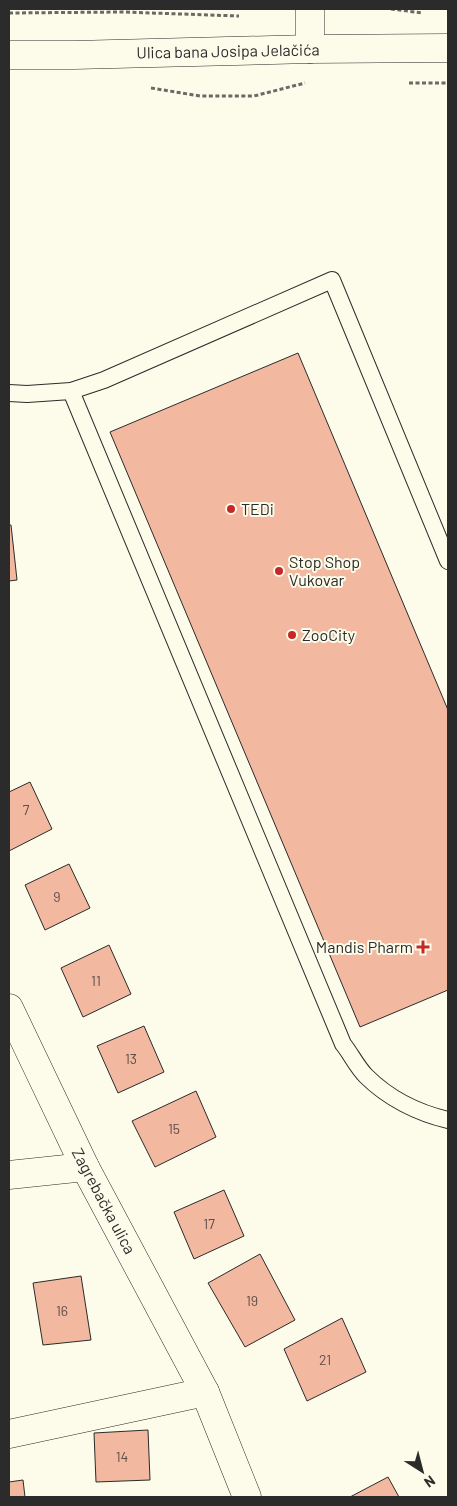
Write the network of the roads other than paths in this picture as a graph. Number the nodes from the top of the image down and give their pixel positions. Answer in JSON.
{"nodes":[{"id":1,"x":310,"y":9,"type":"edge"},
{"id":2,"x":448,"y":48,"type":"edge"},
{"id":3,"x":310,"y":49,"type":"junction"},
{"id":4,"x":9,"y":55,"type":"edge"},
{"id":5,"x":70,"y":391,"type":"junction"},
{"id":6,"x":9,"y":392,"type":"edge"},
{"id":7,"x":448,"y":561,"type":"edge"},
{"id":8,"x":9,"y":1008,"type":"edge"},
{"id":9,"x":448,"y":1120,"type":"edge"},
{"id":10,"x":84,"y":1167,"type":"junction"},
{"id":11,"x":9,"y":1175,"type":"edge"},
{"id":12,"x":205,"y":1392,"type":"junction"},
{"id":13,"x":9,"y":1434,"type":"edge"},
{"id":14,"x":247,"y":1497,"type":"edge"}],
"edges":[{"from":1,"to":3,"type":"street"},
{"from":2,"to":3,"type":"street","name":"Ulica bana Josipa Jelačića"},
{"from":3,"to":4,"type":"street","name":"Ulica bana Josipa Jelačića"},
{"from":5,"to":6,"type":"lane"},
{"from":5,"to":7,"type":"lane"},
{"from":5,"to":9,"type":"lane"},
{"from":8,"to":10,"type":"street","name":"Zagrebačka ulica"},
{"from":10,"to":11,"type":"street"},
{"from":10,"to":12,"type":"street","name":"Zagrebačka ulica"},
{"from":12,"to":13,"type":"street"},
{"from":12,"to":14,"type":"street","name":"Zagrebačka ulica"}]}
